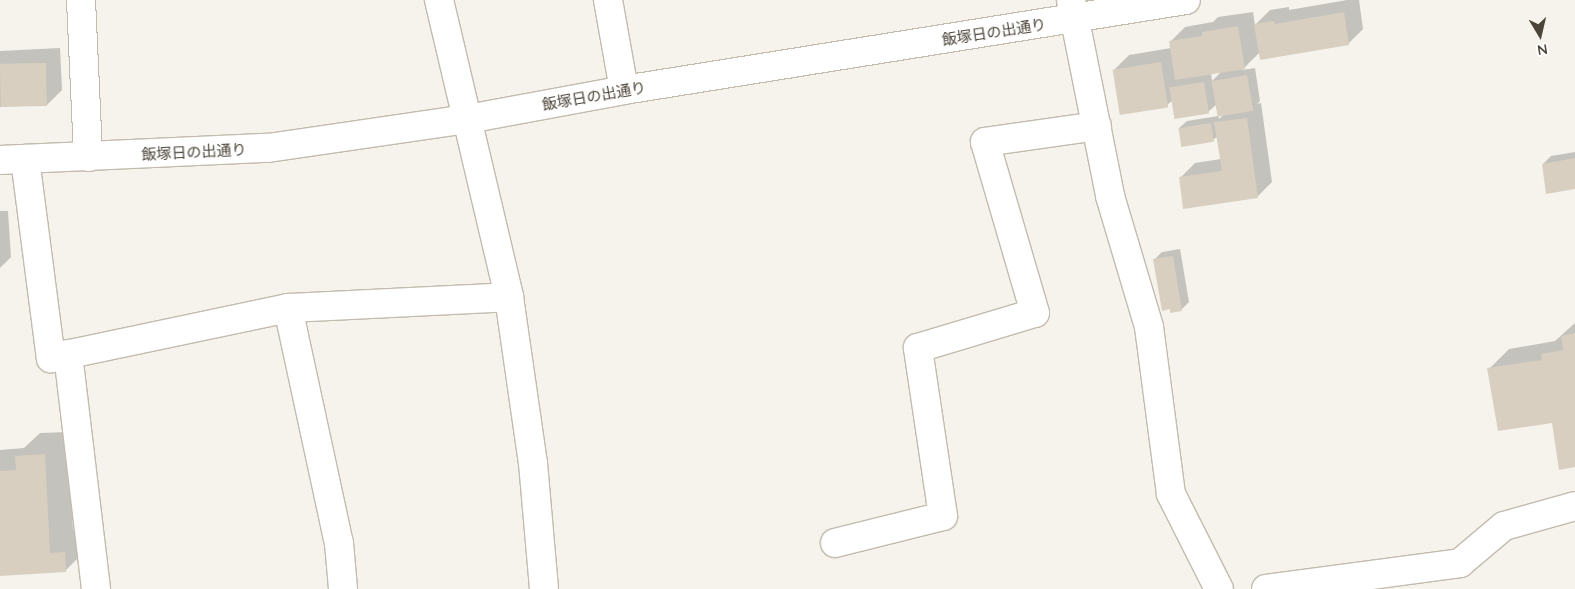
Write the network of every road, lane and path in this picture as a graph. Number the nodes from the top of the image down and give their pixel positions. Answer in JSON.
{"nodes":[{"id":1,"x":80,"y":0,"type":"edge"},
{"id":2,"x":439,"y":0,"type":"edge"},
{"id":3,"x":608,"y":0,"type":"edge"},
{"id":4,"x":1186,"y":0,"type":"edge"},
{"id":5,"x":1073,"y":10,"type":"edge"},
{"id":6,"x":624,"y":90,"type":"junction"},
{"id":7,"x":468,"y":119,"type":"junction"},
{"id":8,"x":1097,"y":126,"type":"junction"},
{"id":9,"x":88,"y":157,"type":"junction"},
{"id":10,"x":12,"y":160,"type":"edge"},
{"id":11,"x":509,"y":297,"type":"junction"},
{"id":12,"x":288,"y":308,"type":"junction"},
{"id":13,"x":68,"y":354,"type":"junction"},
{"id":14,"x":1575,"y":506,"type":"edge"},
{"id":15,"x":835,"y":543,"type":"dead end"},
{"id":16,"x":96,"y":589,"type":"edge"},
{"id":17,"x":343,"y":589,"type":"edge"},
{"id":18,"x":544,"y":589,"type":"edge"},
{"id":19,"x":1219,"y":589,"type":"edge"},
{"id":20,"x":1266,"y":589,"type":"edge"}],
"edges":[{"from":1,"to":9,"type":"street"},
{"from":2,"to":7,"type":"street"},
{"from":3,"to":6,"type":"street"},
{"from":4,"to":5,"type":"street","name":"飯塚日の出通り"},
{"from":5,"to":6,"type":"street","name":"飯塚日の出通り"},
{"from":5,"to":8,"type":"street"},
{"from":6,"to":7,"type":"street","name":"飯塚日の出通り"},
{"from":7,"to":9,"type":"street","name":"飯塚日の出通り"},
{"from":7,"to":11,"type":"street"},
{"from":8,"to":15,"type":"street"},
{"from":8,"to":19,"type":"street"},
{"from":9,"to":10,"type":"street","name":"飯塚日の出通り"},
{"from":10,"to":13,"type":"street"},
{"from":11,"to":12,"type":"street"},
{"from":11,"to":18,"type":"street"},
{"from":12,"to":13,"type":"street"},
{"from":12,"to":17,"type":"street"},
{"from":13,"to":16,"type":"street"},
{"from":14,"to":20,"type":"street"}]}
